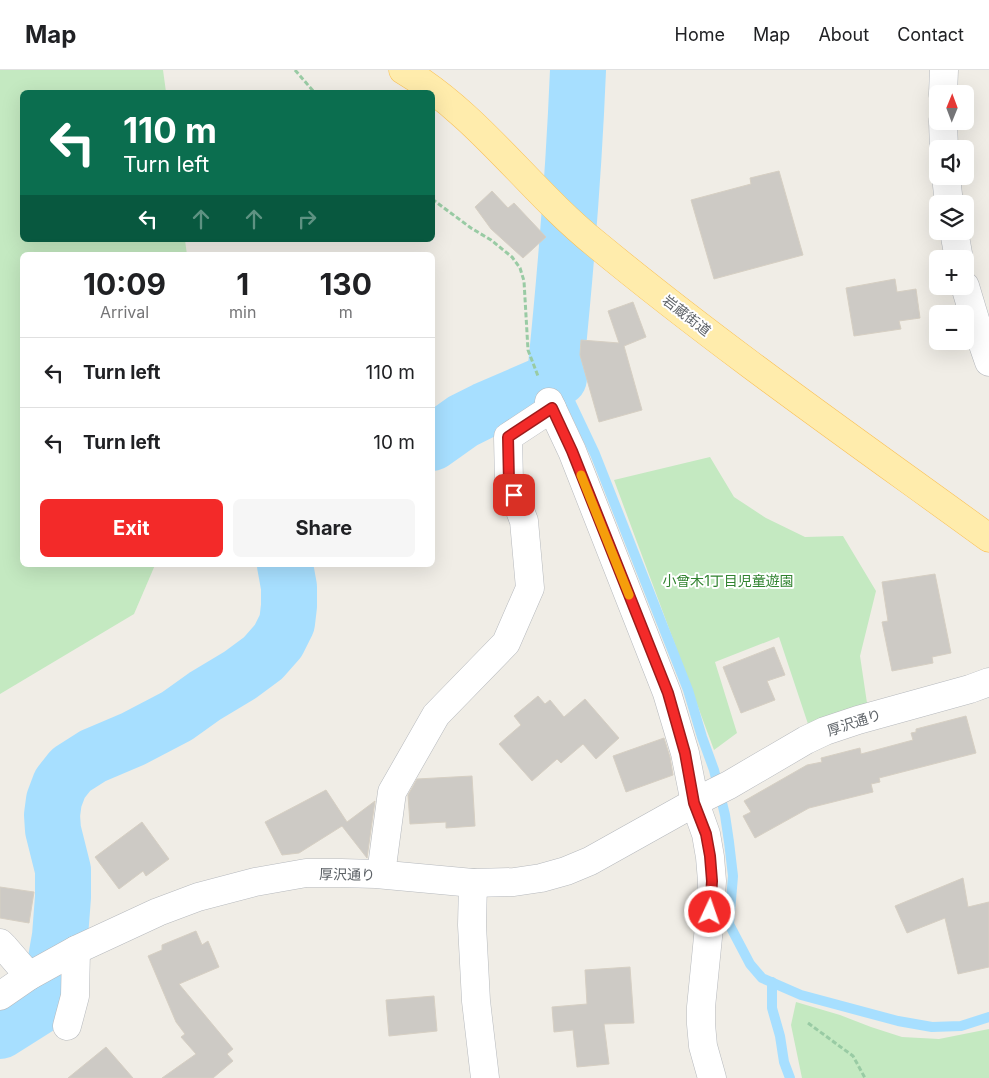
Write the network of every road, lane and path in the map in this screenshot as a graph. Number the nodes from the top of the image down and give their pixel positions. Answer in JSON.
{"nodes":[{"id":1,"x":295,"y":70,"type":"edge"},
{"id":2,"x":403,"y":70,"type":"edge"},
{"id":3,"x":944,"y":70,"type":"edge"},
{"id":4,"x":943,"y":85,"type":"edge"},
{"id":5,"x":312,"y":90,"type":"edge"},
{"id":6,"x":432,"y":90,"type":"edge"},
{"id":7,"x":435,"y":93,"type":"edge"},
{"id":8,"x":435,"y":201,"type":"edge"},
{"id":9,"x":968,"y":295,"type":"edge"},
{"id":10,"x":989,"y":362,"type":"edge"},
{"id":11,"x":534,"y":368,"type":"dead end"},
{"id":12,"x":989,"y":538,"type":"edge"},
{"id":13,"x":989,"y":682,"type":"edge"},
{"id":14,"x":698,"y":801,"type":"junction"},
{"id":15,"x":381,"y":874,"type":"junction"},
{"id":16,"x":473,"y":883,"type":"junction"},
{"id":17,"x":0,"y":943,"type":"edge"},
{"id":18,"x":76,"y":950,"type":"junction"},
{"id":19,"x":29,"y":976,"type":"junction"},
{"id":20,"x":0,"y":996,"type":"edge"},
{"id":21,"x":808,"y":1023,"type":"dead end"},
{"id":22,"x":67,"y":1026,"type":"dead end"},
{"id":23,"x":485,"y":1078,"type":"edge"},
{"id":24,"x":712,"y":1078,"type":"edge"},
{"id":25,"x":865,"y":1078,"type":"edge"}],
"edges":[{"from":1,"to":5,"type":"path"},
{"from":2,"to":6,"type":"main road","name":"岩蔵街道"},
{"from":3,"to":4,"type":"street"},
{"from":7,"to":12,"type":"main road","name":"岩蔵街道"},
{"from":8,"to":11,"type":"path"},
{"from":9,"to":10,"type":"street"},
{"from":13,"to":14,"type":"street","name":"厚沢通り"},
{"from":14,"to":15,"type":"street"},
{"from":14,"to":16,"type":"street","name":"厚沢通り"},
{"from":14,"to":24,"type":"street"},
{"from":15,"to":16,"type":"street","name":"厚沢通り"},
{"from":15,"to":18,"type":"street","name":"厚沢通り"},
{"from":16,"to":23,"type":"street"},
{"from":17,"to":19,"type":"street"},
{"from":18,"to":19,"type":"street","name":"厚沢通り"},
{"from":18,"to":22,"type":"street"},
{"from":19,"to":20,"type":"street","name":"厚沢通り"},
{"from":21,"to":25,"type":"path"}]}
